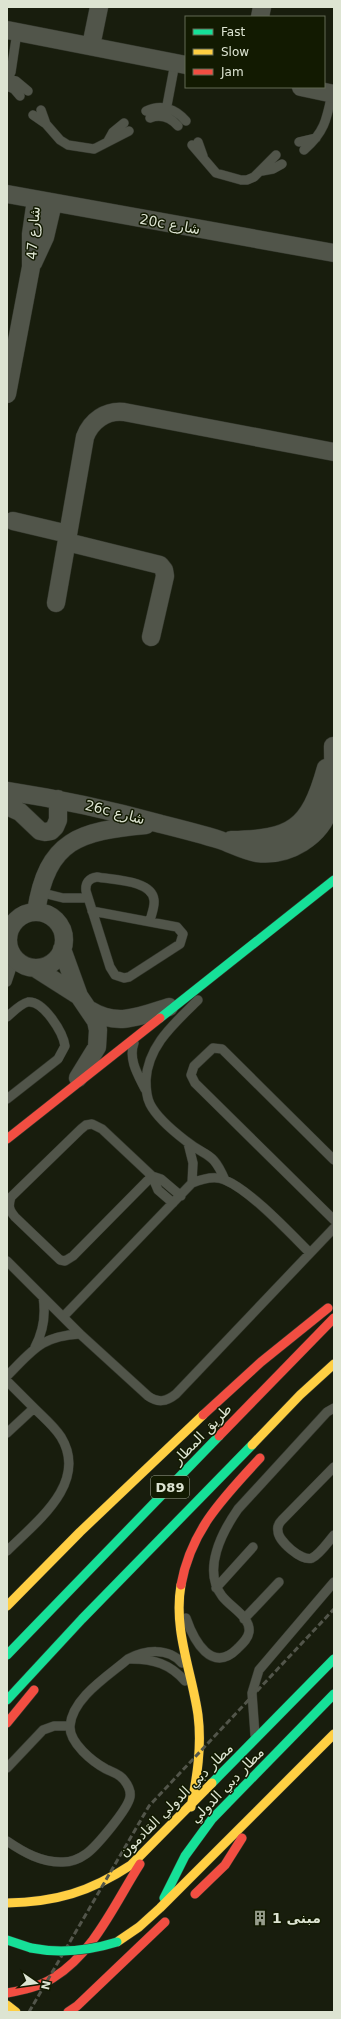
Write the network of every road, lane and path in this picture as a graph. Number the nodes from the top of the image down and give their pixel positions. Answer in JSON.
{"nodes":[{"id":1,"x":99,"y":7,"type":"edge"},
{"id":2,"x":12,"y":31,"type":"edge"},
{"id":3,"x":91,"y":46,"type":"junction"},
{"id":4,"x":180,"y":64,"type":"edge"},
{"id":5,"x":7,"y":81,"type":"edge"},
{"id":6,"x":306,"y":88,"type":"edge"},
{"id":7,"x":24,"y":94,"type":"dead end"},
{"id":8,"x":333,"y":94,"type":"edge"},
{"id":9,"x":37,"y":112,"type":"dead end"},
{"id":10,"x":165,"y":112,"type":"junction"},
{"id":11,"x":148,"y":115,"type":"dead end"},
{"id":12,"x":182,"y":123,"type":"dead end"},
{"id":13,"x":126,"y":127,"type":"dead end"},
{"id":14,"x":316,"y":138,"type":"junction"},
{"id":15,"x":300,"y":142,"type":"dead end"},
{"id":16,"x":195,"y":143,"type":"dead end"},
{"id":17,"x":304,"y":150,"type":"dead end"},
{"id":18,"x":276,"y":155,"type":"dead end"},
{"id":19,"x":282,"y":164,"type":"dead end"},
{"id":20,"x":262,"y":171,"type":"junction"},
{"id":21,"x":7,"y":194,"type":"edge"},
{"id":22,"x":44,"y":202,"type":"junction"},
{"id":23,"x":334,"y":253,"type":"edge"},
{"id":24,"x":7,"y":394,"type":"edge"},
{"id":25,"x":334,"y":452,"type":"edge"},
{"id":26,"x":13,"y":521,"type":"dead end"},
{"id":27,"x":67,"y":538,"type":"junction"},
{"id":28,"x":56,"y":604,"type":"dead end"},
{"id":29,"x":151,"y":637,"type":"dead end"},
{"id":30,"x":333,"y":742,"type":"edge"},
{"id":31,"x":7,"y":791,"type":"edge"},
{"id":32,"x":58,"y":798,"type":"junction"},
{"id":33,"x":7,"y":806,"type":"edge"},
{"id":34,"x":161,"y":824,"type":"junction"},
{"id":35,"x":334,"y":880,"type":"edge"},
{"id":36,"x":39,"y":892,"type":"junction"},
{"id":37,"x":88,"y":898,"type":"junction"},
{"id":38,"x":92,"y":910,"type":"junction"},
{"id":39,"x":36,"y":912,"type":"junction"},
{"id":40,"x":12,"y":920,"type":"edge"},
{"id":41,"x":150,"y":921,"type":"junction"},
{"id":42,"x":10,"y":949,"type":"edge"},
{"id":43,"x":62,"y":949,"type":"junction"},
{"id":44,"x":235,"y":959,"type":"junction"},
{"id":45,"x":34,"y":968,"type":"junction"},
{"id":46,"x":7,"y":982,"type":"edge"},
{"id":47,"x":79,"y":996,"type":"junction"},
{"id":48,"x":177,"y":1004,"type":"junction"},
{"id":49,"x":90,"y":1010,"type":"junction"},
{"id":50,"x":7,"y":1017,"type":"edge"},
{"id":51,"x":138,"y":1035,"type":"junction"},
{"id":52,"x":73,"y":1086,"type":"junction"},
{"id":53,"x":146,"y":1090,"type":"junction"},
{"id":54,"x":7,"y":1099,"type":"edge"},
{"id":55,"x":7,"y":1139,"type":"edge"},
{"id":56,"x":188,"y":1143,"type":"junction"},
{"id":57,"x":334,"y":1160,"type":"edge"},
{"id":58,"x":152,"y":1176,"type":"junction"},
{"id":59,"x":225,"y":1180,"type":"junction"},
{"id":60,"x":192,"y":1183,"type":"junction"},
{"id":61,"x":181,"y":1196,"type":"junction"},
{"id":62,"x":173,"y":1203,"type":"junction"},
{"id":63,"x":334,"y":1220,"type":"edge"},
{"id":64,"x":334,"y":1228,"type":"edge"},
{"id":65,"x":310,"y":1253,"type":"junction"},
{"id":66,"x":7,"y":1261,"type":"edge"},
{"id":67,"x":7,"y":1271,"type":"edge"},
{"id":68,"x":18,"y":1272,"type":"junction"},
{"id":69,"x":43,"y":1297,"type":"junction"},
{"id":70,"x":334,"y":1304,"type":"edge"},
{"id":71,"x":63,"y":1317,"type":"junction"},
{"id":72,"x":334,"y":1318,"type":"edge"},
{"id":73,"x":80,"y":1334,"type":"junction"},
{"id":74,"x":35,"y":1348,"type":"junction"},
{"id":75,"x":334,"y":1364,"type":"edge"},
{"id":76,"x":7,"y":1376,"type":"edge"},
{"id":77,"x":7,"y":1381,"type":"edge"},
{"id":78,"x":300,"y":1395,"type":"junction"},
{"id":79,"x":34,"y":1408,"type":"junction"},
{"id":80,"x":334,"y":1408,"type":"edge"},
{"id":81,"x":288,"y":1421,"type":"dead end"},
{"id":82,"x":7,"y":1433,"type":"edge"},
{"id":83,"x":268,"y":1449,"type":"dead end"},
{"id":84,"x":334,"y":1467,"type":"edge"},
{"id":85,"x":334,"y":1536,"type":"edge"},
{"id":86,"x":253,"y":1547,"type":"dead end"},
{"id":87,"x":7,"y":1551,"type":"edge"},
{"id":88,"x":279,"y":1582,"type":"dead end"},
{"id":89,"x":334,"y":1582,"type":"edge"},
{"id":90,"x":216,"y":1588,"type":"junction"},
{"id":91,"x":111,"y":1591,"type":"junction"},
{"id":92,"x":179,"y":1597,"type":"junction"},
{"id":93,"x":7,"y":1606,"type":"edge"},
{"id":94,"x":244,"y":1619,"type":"junction"},
{"id":95,"x":7,"y":1655,"type":"edge"},
{"id":96,"x":61,"y":1656,"type":"dead end"},
{"id":97,"x":128,"y":1659,"type":"junction"},
{"id":98,"x":334,"y":1659,"type":"edge"},
{"id":99,"x":188,"y":1672,"type":"junction"},
{"id":100,"x":42,"y":1680,"type":"dead end"},
{"id":101,"x":194,"y":1693,"type":"junction"},
{"id":102,"x":334,"y":1694,"type":"edge"},
{"id":103,"x":7,"y":1700,"type":"edge"},
{"id":104,"x":7,"y":1723,"type":"edge"},
{"id":105,"x":70,"y":1726,"type":"junction"},
{"id":106,"x":334,"y":1734,"type":"edge"},
{"id":107,"x":255,"y":1740,"type":"junction"},
{"id":108,"x":7,"y":1768,"type":"edge"},
{"id":109,"x":191,"y":1807,"type":"junction"},
{"id":110,"x":249,"y":1819,"type":"junction"},
{"id":111,"x":7,"y":1840,"type":"edge"},
{"id":112,"x":152,"y":1846,"type":"junction"},
{"id":113,"x":186,"y":1902,"type":"dead end"},
{"id":114,"x":7,"y":1903,"type":"edge"},
{"id":115,"x":160,"y":1908,"type":"junction"},
{"id":116,"x":174,"y":1913,"type":"dead end"},
{"id":117,"x":7,"y":1940,"type":"edge"},
{"id":118,"x":7,"y":1993,"type":"edge"},
{"id":119,"x":7,"y":2005,"type":"edge"},
{"id":120,"x":75,"y":2009,"type":"edge"},
{"id":121,"x":16,"y":2012,"type":"edge"},
{"id":122,"x":68,"y":2012,"type":"edge"}],
"edges":[{"from":1,"to":3,"type":"street"},
{"from":2,"to":3,"type":"street"},
{"from":2,"to":5,"type":"lane"},
{"from":3,"to":4,"type":"street"},
{"from":4,"to":10,"type":"lane"},
{"from":5,"to":7,"type":"lane"},
{"from":6,"to":8,"type":"street"},
{"from":8,"to":14,"type":"lane"},
{"from":9,"to":13,"type":"lane"},
{"from":10,"to":11,"type":"lane"},
{"from":10,"to":12,"type":"lane"},
{"from":14,"to":15,"type":"lane"},
{"from":14,"to":17,"type":"lane"},
{"from":16,"to":20,"type":"lane"},
{"from":18,"to":20,"type":"lane"},
{"from":19,"to":20,"type":"lane"},
{"from":21,"to":22,"type":"street","name":"20c شارع"},
{"from":22,"to":23,"type":"street","name":"20c شارع"},
{"from":22,"to":24,"type":"street","name":"شارع 47"},
{"from":25,"to":27,"type":"street"},
{"from":26,"to":27,"type":"street"},
{"from":27,"to":28,"type":"street"},
{"from":27,"to":29,"type":"street"},
{"from":30,"to":34,"type":"street","name":"26c شارع"},
{"from":31,"to":32,"type":"street","name":"26c شارع"},
{"from":32,"to":33,"type":"street"},
{"from":32,"to":34,"type":"street","name":"26c شارع"},
{"from":34,"to":36,"type":"street"},
{"from":35,"to":44,"type":"main road"},
{"from":36,"to":37,"type":"lane"},
{"from":36,"to":39,"type":"street"},
{"from":37,"to":38,"type":"lane"},
{"from":37,"to":41,"type":"lane"},
{"from":38,"to":41,"type":"lane"},
{"from":38,"to":41,"type":"lane"},
{"from":39,"to":40,"type":"street"},
{"from":39,"to":43,"type":"street"},
{"from":40,"to":42,"type":"street"},
{"from":42,"to":45,"type":"street"},
{"from":42,"to":46,"type":"lane"},
{"from":43,"to":45,"type":"street"},
{"from":43,"to":47,"type":"street"},
{"from":44,"to":48,"type":"main road"},
{"from":44,"to":53,"type":"lane"},
{"from":45,"to":47,"type":"street"},
{"from":47,"to":49,"type":"street"},
{"from":48,"to":49,"type":"street"},
{"from":48,"to":51,"type":"main road"},
{"from":49,"to":52,"type":"street"},
{"from":50,"to":54,"type":"lane"},
{"from":51,"to":52,"type":"main road"},
{"from":51,"to":53,"type":"lane"},
{"from":52,"to":55,"type":"main road"},
{"from":53,"to":56,"type":"lane"},
{"from":56,"to":59,"type":"lane"},
{"from":56,"to":60,"type":"lane"},
{"from":57,"to":63,"type":"lane"},
{"from":58,"to":58,"type":"lane"},
{"from":58,"to":61,"type":"lane"},
{"from":58,"to":62,"type":"lane"},
{"from":59,"to":60,"type":"lane"},
{"from":59,"to":65,"type":"lane"},
{"from":60,"to":61,"type":"lane"},
{"from":61,"to":62,"type":"lane"},
{"from":62,"to":71,"type":"lane"},
{"from":64,"to":65,"type":"lane"},
{"from":65,"to":73,"type":"lane"},
{"from":66,"to":68,"type":"lane"},
{"from":67,"to":68,"type":"lane"},
{"from":68,"to":69,"type":"lane"},
{"from":69,"to":71,"type":"lane"},
{"from":69,"to":74,"type":"lane"},
{"from":70,"to":93,"type":"main road"},
{"from":71,"to":73,"type":"lane"},
{"from":72,"to":95,"type":"main road","name":"طريق المطار","number":"D89"},
{"from":73,"to":74,"type":"lane"},
{"from":74,"to":76,"type":"lane"},
{"from":75,"to":78,"type":"main road","number":"D89"},
{"from":77,"to":79,"type":"lane"},
{"from":78,"to":81,"type":"main road"},
{"from":78,"to":91,"type":"main road","number":"D89"},
{"from":79,"to":82,"type":"lane"},
{"from":79,"to":87,"type":"lane"},
{"from":80,"to":90,"type":"lane"},
{"from":83,"to":92,"type":"main road"},
{"from":84,"to":85,"type":"lane"},
{"from":86,"to":90,"type":"lane"},
{"from":88,"to":94,"type":"lane"},
{"from":89,"to":107,"type":"lane"},
{"from":90,"to":94,"type":"lane"},
{"from":91,"to":96,"type":"main road"},
{"from":91,"to":103,"type":"main road","number":"D89"},
{"from":92,"to":94,"type":"lane"},
{"from":92,"to":99,"type":"main road"},
{"from":97,"to":99,"type":"lane"},
{"from":97,"to":101,"type":"lane"},
{"from":97,"to":105,"type":"lane"},
{"from":98,"to":107,"type":"main road","name":"مطار دبي الدولي القادمون"},
{"from":99,"to":101,"type":"main road"},
{"from":100,"to":104,"type":"main road"},
{"from":101,"to":109,"type":"main road"},
{"from":102,"to":115,"type":"main road","name":"مطار دبي الدولي"},
{"from":105,"to":108,"type":"lane"},
{"from":105,"to":111,"type":"lane"},
{"from":106,"to":110,"type":"main road","name":"مطار دبي الدولي"},
{"from":107,"to":109,"type":"main road","name":"مطار دبي الدولي القادمون"},
{"from":109,"to":112,"type":"main road","name":"مطار دبي الدولي القادمون"},
{"from":110,"to":113,"type":"main road"},
{"from":110,"to":115,"type":"main road","name":"مطار دبي الدولي"},
{"from":112,"to":114,"type":"main road","name":"مطار دبي الدولي القادمون"},
{"from":112,"to":118,"type":"main road"},
{"from":115,"to":117,"type":"main road","name":"مطار دبي الدولي","bridge":true},
{"from":116,"to":120,"type":"main road"},
{"from":119,"to":121,"type":"main road"},
{"from":120,"to":122,"type":"main road"}]}
